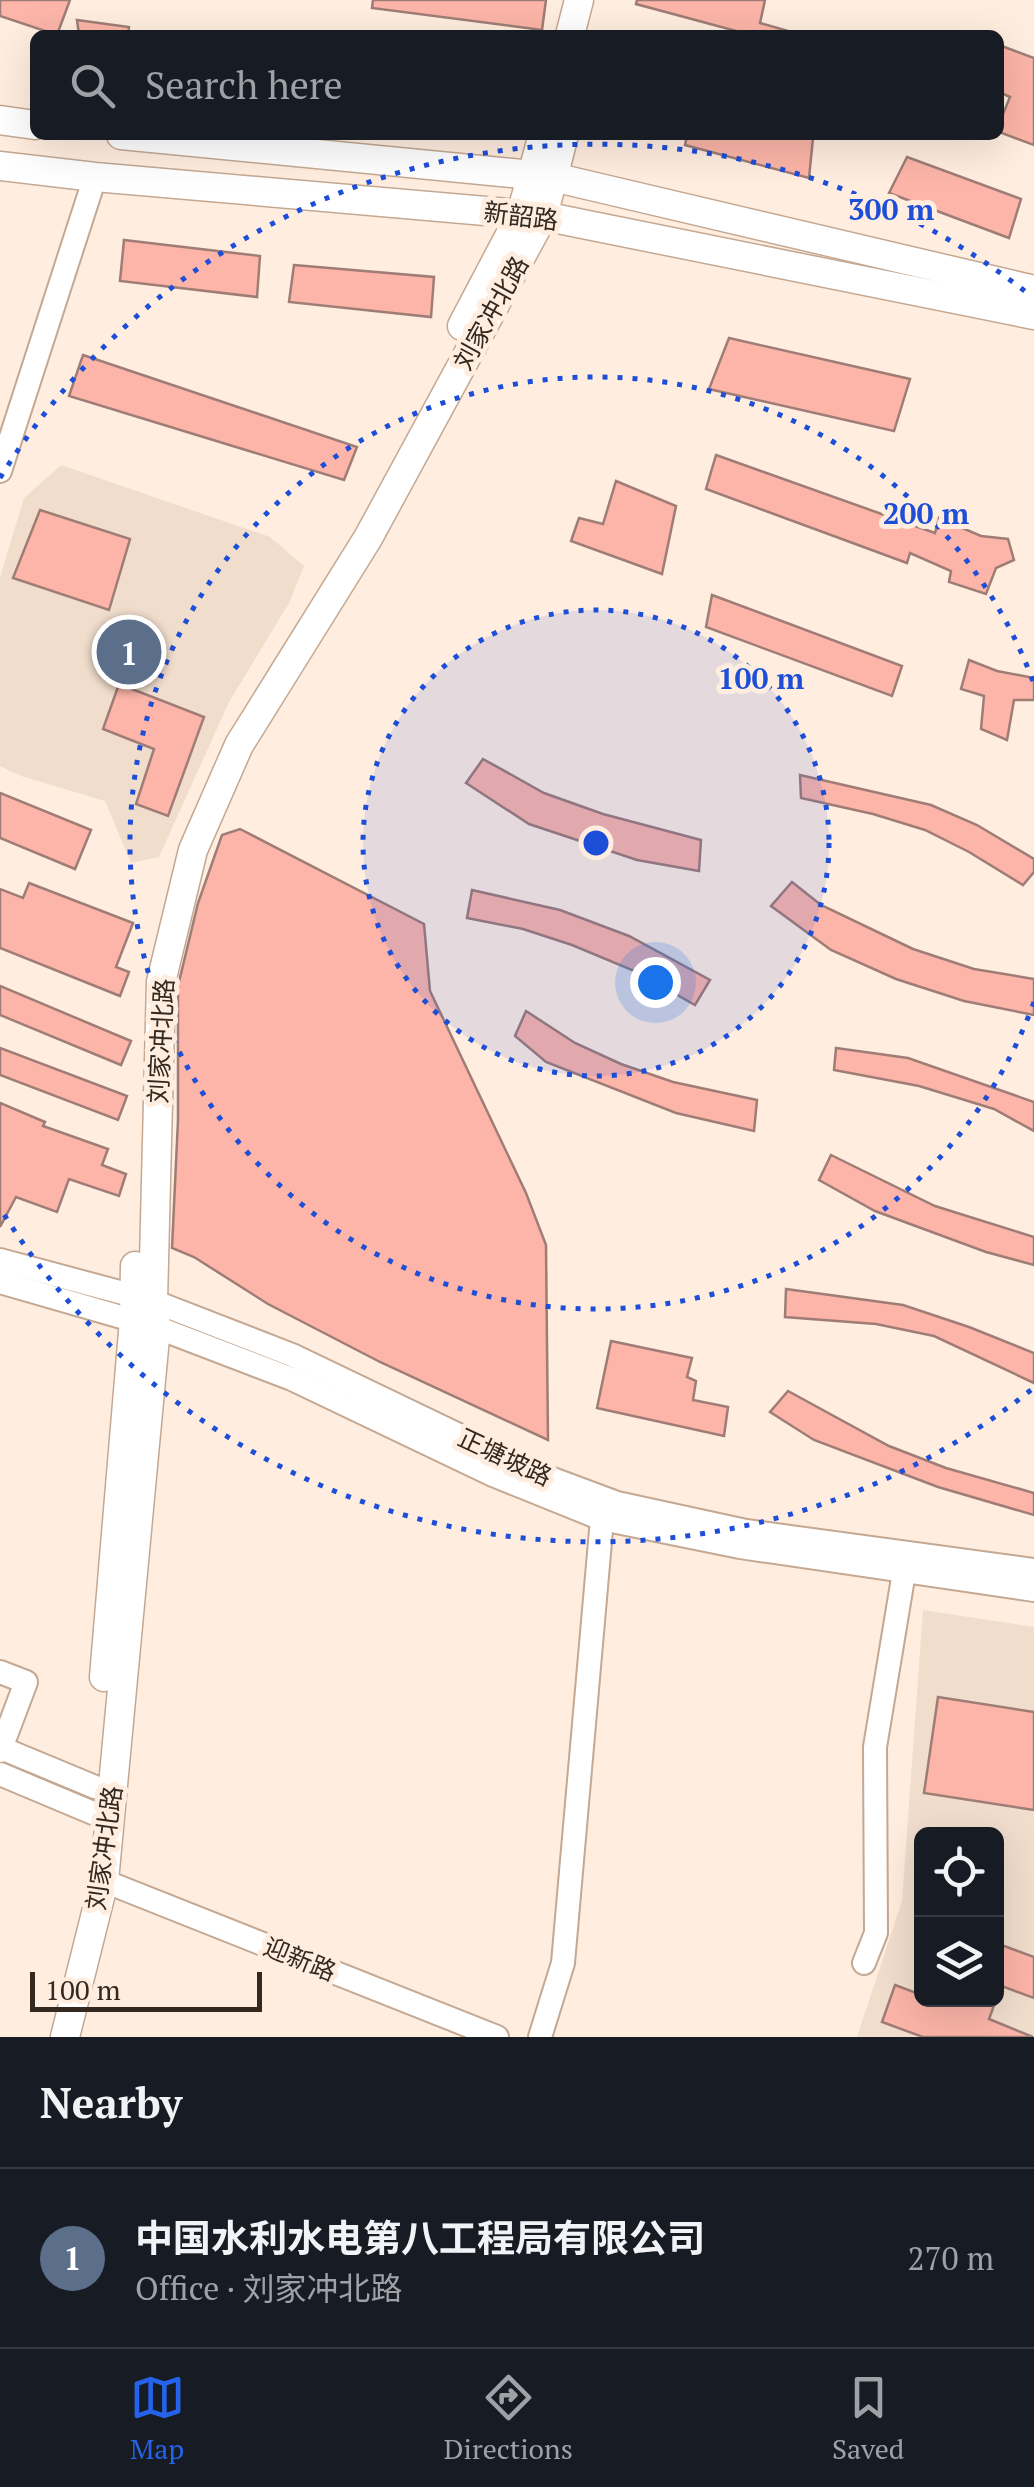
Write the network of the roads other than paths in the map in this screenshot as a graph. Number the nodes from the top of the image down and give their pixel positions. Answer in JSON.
{"nodes":[{"id":1,"x":579,"y":0,"type":"edge"},
{"id":2,"x":598,"y":0,"type":"edge"},
{"id":3,"x":571,"y":30,"type":"edge"},
{"id":4,"x":590,"y":30,"type":"edge"},
{"id":5,"x":0,"y":120,"type":"edge"},
{"id":6,"x":30,"y":124,"type":"edge"},
{"id":7,"x":172,"y":140,"type":"edge"},
{"id":8,"x":543,"y":140,"type":"edge"},
{"id":9,"x":561,"y":140,"type":"edge"},
{"id":10,"x":0,"y":166,"type":"edge"},
{"id":11,"x":543,"y":176,"type":"junction"},
{"id":12,"x":95,"y":177,"type":"junction"},
{"id":13,"x":532,"y":215,"type":"junction"},
{"id":14,"x":1034,"y":290,"type":"edge"},
{"id":15,"x":1034,"y":315,"type":"edge"},
{"id":16,"x":0,"y":472,"type":"edge"},
{"id":17,"x":0,"y":1260,"type":"edge"},
{"id":18,"x":0,"y":1282,"type":"edge"},
{"id":19,"x":144,"y":1311,"type":"junction"},
{"id":20,"x":602,"y":1519,"type":"junction"},
{"id":21,"x":1034,"y":1570,"type":"edge"},
{"id":22,"x":904,"y":1572,"type":"junction"},
{"id":23,"x":1034,"y":1590,"type":"edge"},
{"id":24,"x":0,"y":1672,"type":"edge"},
{"id":25,"x":1,"y":1749,"type":"edge"},
{"id":26,"x":0,"y":1774,"type":"edge"},
{"id":27,"x":94,"y":1800,"type":"junction"},
{"id":28,"x":104,"y":1881,"type":"junction"},
{"id":29,"x":864,"y":1963,"type":"dead end"},
{"id":30,"x":48,"y":2037,"type":"edge"},
{"id":31,"x":66,"y":2037,"type":"edge"},
{"id":32,"x":497,"y":2037,"type":"edge"},
{"id":33,"x":540,"y":2037,"type":"edge"}],
"edges":[{"from":1,"to":3,"type":"main road"},
{"from":2,"to":4,"type":"main road"},
{"from":5,"to":6,"type":"main road"},
{"from":7,"to":11,"type":"main road","name":"新韶路"},
{"from":8,"to":11,"type":"main road","name":"刘家冲北路"},
{"from":9,"to":11,"type":"main road","name":"刘家冲北路"},
{"from":10,"to":12,"type":"main road","name":"新韶路"},
{"from":11,"to":13,"type":"main road","name":"刘家冲北路"},
{"from":11,"to":14,"type":"main road","name":"新韶路"},
{"from":12,"to":13,"type":"main road","name":"新韶路"},
{"from":12,"to":16,"type":"street"},
{"from":13,"to":15,"type":"main road","name":"新韶路"},
{"from":13,"to":19,"type":"main road","name":"刘家冲北路"},
{"from":17,"to":19,"type":"street","name":"正塘坡路"},
{"from":18,"to":19,"type":"street","name":"正塘坡路"},
{"from":19,"to":20,"type":"street","name":"正塘坡路"},
{"from":19,"to":21,"type":"street","name":"正塘坡路"},
{"from":19,"to":27,"type":"main road","name":"刘家冲北路"},
{"from":19,"to":28,"type":"main road","name":"刘家冲北路"},
{"from":20,"to":22,"type":"street","name":"正塘坡路"},
{"from":20,"to":33,"type":"street"},
{"from":22,"to":23,"type":"street","name":"正塘坡路"},
{"from":22,"to":29,"type":"street"},
{"from":24,"to":25,"type":"street"},
{"from":25,"to":27,"type":"street"},
{"from":26,"to":27,"type":"street"},
{"from":27,"to":30,"type":"main road","name":"刘家冲北路"},
{"from":28,"to":31,"type":"main road","name":"刘家冲北路"},
{"from":28,"to":32,"type":"street","name":"迎新路"}]}
